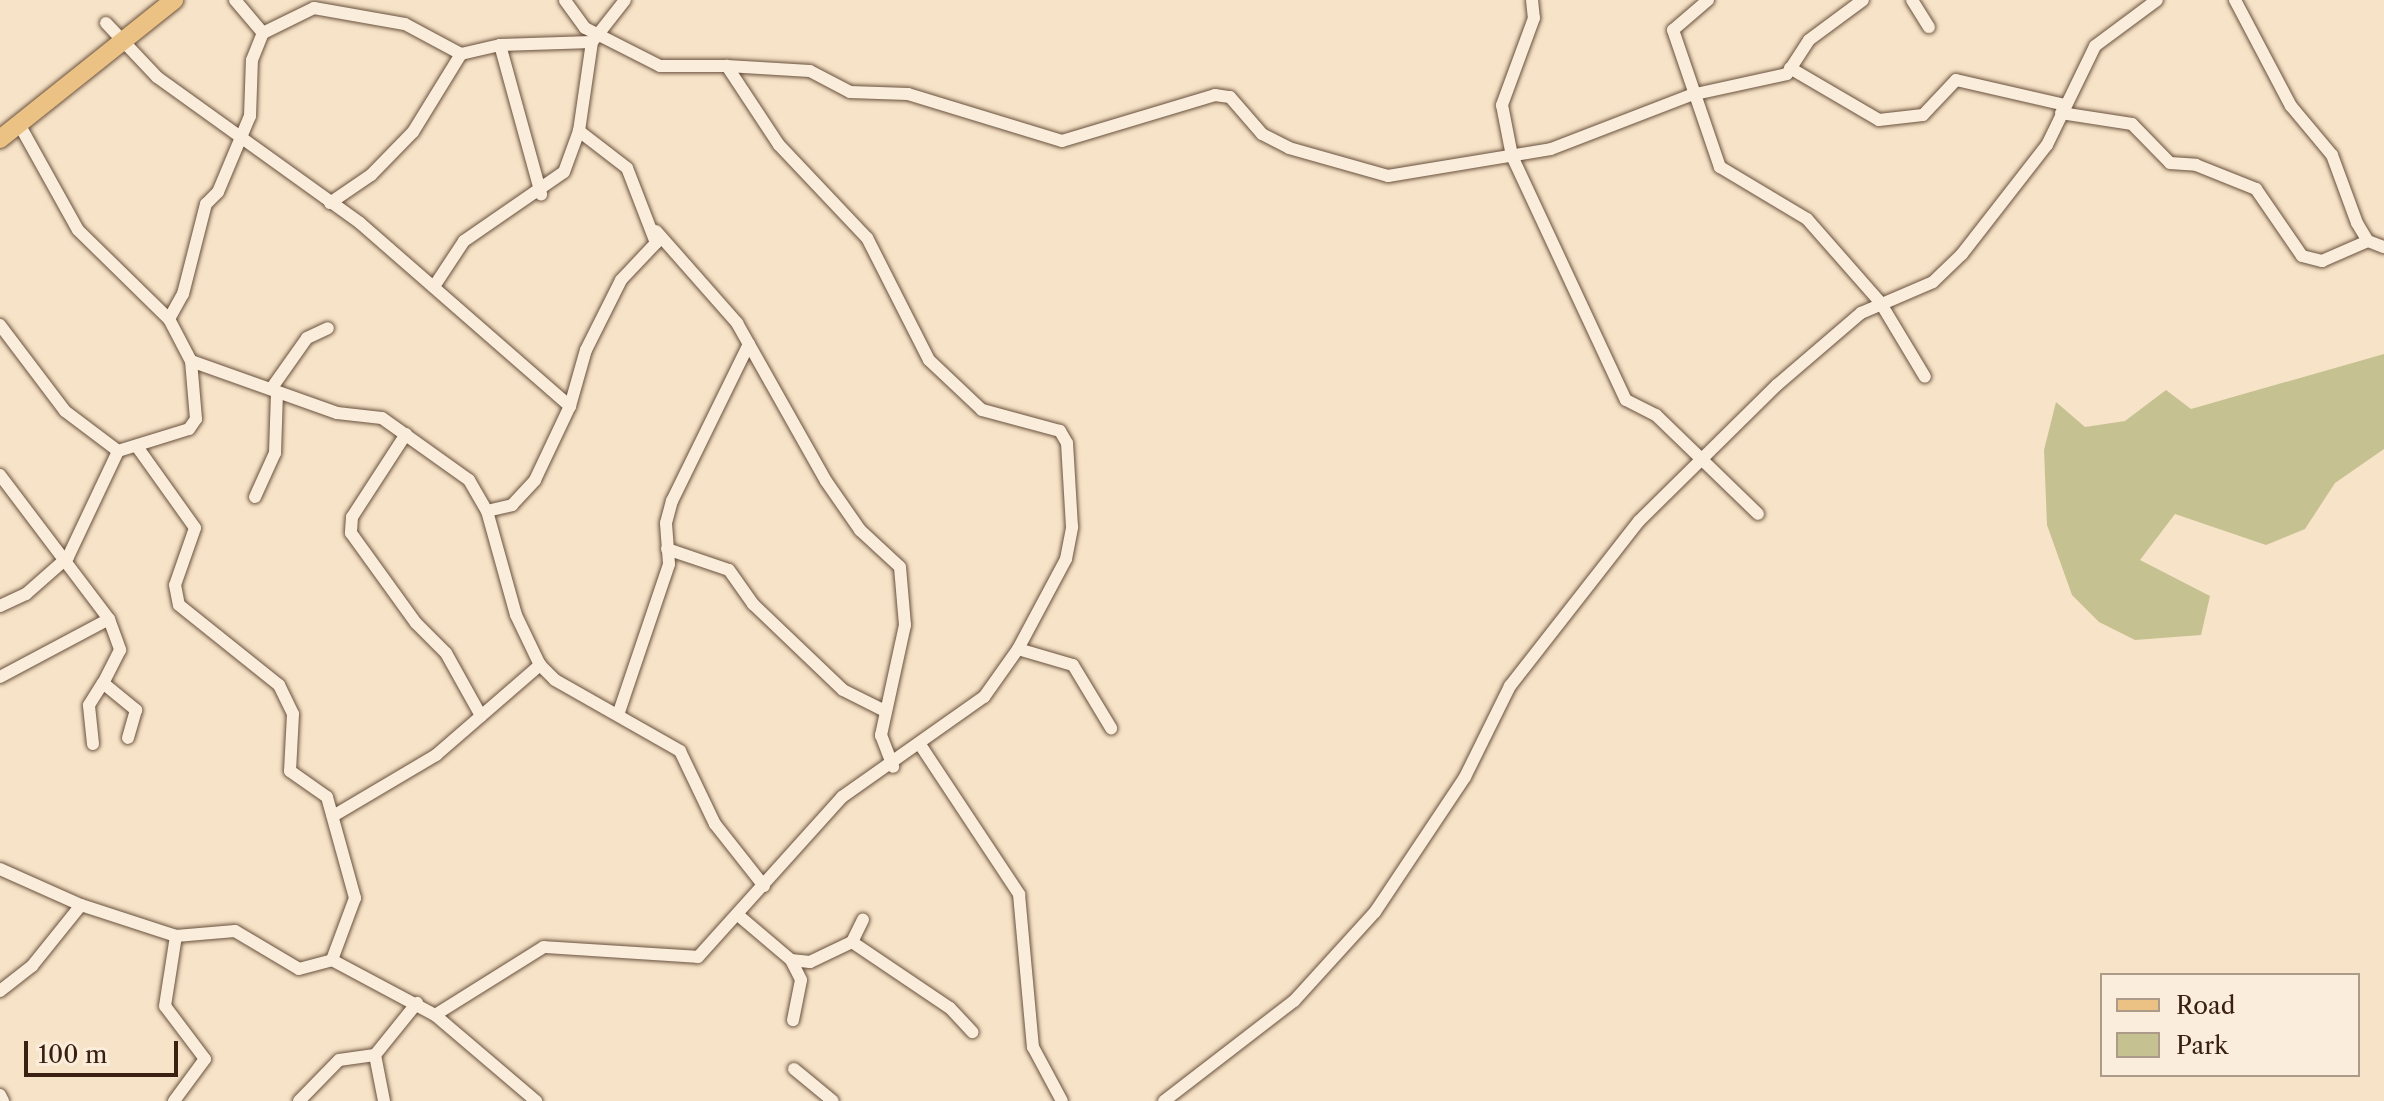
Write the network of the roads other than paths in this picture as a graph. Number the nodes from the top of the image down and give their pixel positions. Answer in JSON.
{"nodes":[{"id":1,"x":174,"y":0,"type":"edge"},
{"id":2,"x":235,"y":0,"type":"edge"},
{"id":3,"x":565,"y":0,"type":"edge"},
{"id":4,"x":625,"y":0,"type":"edge"},
{"id":5,"x":1532,"y":0,"type":"edge"},
{"id":6,"x":1708,"y":0,"type":"edge"},
{"id":7,"x":1863,"y":0,"type":"edge"},
{"id":8,"x":1912,"y":0,"type":"edge"},
{"id":9,"x":2157,"y":0,"type":"edge"},
{"id":10,"x":2235,"y":0,"type":"edge"},
{"id":11,"x":106,"y":23,"type":"dead end"},
{"id":12,"x":1929,"y":27,"type":"dead end"},
{"id":13,"x":263,"y":33,"type":"junction"},
{"id":14,"x":594,"y":38,"type":"junction"},
{"id":15,"x":121,"y":41,"type":"junction"},
{"id":16,"x":500,"y":45,"type":"junction"},
{"id":17,"x":461,"y":54,"type":"junction"},
{"id":18,"x":727,"y":66,"type":"junction"},
{"id":19,"x":1790,"y":68,"type":"junction"},
{"id":20,"x":1691,"y":95,"type":"junction"},
{"id":21,"x":2063,"y":109,"type":"junction"},
{"id":22,"x":19,"y":124,"type":"junction"},
{"id":23,"x":579,"y":131,"type":"junction"},
{"id":24,"x":0,"y":139,"type":"edge"},
{"id":25,"x":240,"y":139,"type":"junction"},
{"id":26,"x":1512,"y":156,"type":"junction"},
{"id":27,"x":541,"y":194,"type":"junction"},
{"id":28,"x":330,"y":203,"type":"junction"},
{"id":29,"x":656,"y":231,"type":"junction"},
{"id":30,"x":2368,"y":241,"type":"junction"},
{"id":31,"x":2384,"y":247,"type":"edge"},
{"id":32,"x":435,"y":285,"type":"junction"},
{"id":33,"x":1880,"y":302,"type":"junction"},
{"id":34,"x":169,"y":319,"type":"junction"},
{"id":35,"x":0,"y":325,"type":"edge"},
{"id":36,"x":328,"y":328,"type":"dead end"},
{"id":37,"x":749,"y":344,"type":"junction"},
{"id":38,"x":191,"y":361,"type":"junction"},
{"id":39,"x":1925,"y":377,"type":"dead end"},
{"id":40,"x":274,"y":390,"type":"junction"},
{"id":41,"x":570,"y":406,"type":"junction"},
{"id":42,"x":406,"y":434,"type":"junction"},
{"id":43,"x":138,"y":448,"type":"junction"},
{"id":44,"x":118,"y":451,"type":"junction"},
{"id":45,"x":1703,"y":459,"type":"junction"},
{"id":46,"x":0,"y":475,"type":"edge"},
{"id":47,"x":255,"y":497,"type":"dead end"},
{"id":48,"x":487,"y":511,"type":"junction"},
{"id":49,"x":1758,"y":514,"type":"dead end"},
{"id":50,"x":667,"y":549,"type":"junction"},
{"id":51,"x":68,"y":557,"type":"junction"},
{"id":52,"x":0,"y":606,"type":"edge"},
{"id":53,"x":109,"y":619,"type":"junction"},
{"id":54,"x":1018,"y":649,"type":"junction"},
{"id":55,"x":540,"y":665,"type":"junction"},
{"id":56,"x":0,"y":677,"type":"edge"},
{"id":57,"x":103,"y":683,"type":"junction"},
{"id":58,"x":883,"y":710,"type":"junction"},
{"id":59,"x":618,"y":715,"type":"junction"},
{"id":60,"x":481,"y":716,"type":"junction"},
{"id":61,"x":1111,"y":728,"type":"dead end"},
{"id":62,"x":128,"y":738,"type":"dead end"},
{"id":63,"x":93,"y":744,"type":"dead end"},
{"id":64,"x":921,"y":746,"type":"junction"},
{"id":65,"x":893,"y":767,"type":"junction"},
{"id":66,"x":333,"y":816,"type":"junction"},
{"id":67,"x":0,"y":869,"type":"edge"},
{"id":68,"x":764,"y":886,"type":"junction"},
{"id":69,"x":81,"y":905,"type":"junction"},
{"id":70,"x":738,"y":915,"type":"junction"},
{"id":71,"x":863,"y":919,"type":"dead end"},
{"id":72,"x":176,"y":936,"type":"junction"},
{"id":73,"x":852,"y":942,"type":"junction"},
{"id":74,"x":332,"y":960,"type":"junction"},
{"id":75,"x":791,"y":960,"type":"junction"},
{"id":76,"x":0,"y":991,"type":"edge"},
{"id":77,"x":417,"y":1003,"type":"junction"},
{"id":78,"x":435,"y":1015,"type":"junction"},
{"id":79,"x":793,"y":1020,"type":"dead end"},
{"id":80,"x":972,"y":1032,"type":"dead end"},
{"id":81,"x":375,"y":1055,"type":"junction"},
{"id":82,"x":794,"y":1069,"type":"dead end"},
{"id":83,"x":0,"y":1095,"type":"edge"},
{"id":84,"x":3,"y":1101,"type":"edge"},
{"id":85,"x":174,"y":1101,"type":"edge"},
{"id":86,"x":299,"y":1101,"type":"edge"},
{"id":87,"x":384,"y":1101,"type":"edge"},
{"id":88,"x":536,"y":1101,"type":"edge"},
{"id":89,"x":833,"y":1101,"type":"edge"},
{"id":90,"x":1062,"y":1101,"type":"edge"},
{"id":91,"x":1164,"y":1101,"type":"edge"}],
"edges":[{"from":1,"to":15,"type":"main road"},
{"from":2,"to":13,"type":"street"},
{"from":3,"to":14,"type":"street"},
{"from":4,"to":14,"type":"street"},
{"from":5,"to":26,"type":"street"},
{"from":6,"to":20,"type":"street"},
{"from":7,"to":19,"type":"street"},
{"from":8,"to":12,"type":"street"},
{"from":9,"to":21,"type":"street"},
{"from":10,"to":30,"type":"street"},
{"from":11,"to":15,"type":"street"},
{"from":13,"to":17,"type":"street"},
{"from":13,"to":25,"type":"street"},
{"from":14,"to":16,"type":"street"},
{"from":14,"to":18,"type":"street"},
{"from":14,"to":23,"type":"street"},
{"from":15,"to":22,"type":"main road"},
{"from":15,"to":25,"type":"street"},
{"from":16,"to":17,"type":"street"},
{"from":16,"to":27,"type":"street"},
{"from":17,"to":28,"type":"street"},
{"from":18,"to":26,"type":"street"},
{"from":18,"to":54,"type":"street"},
{"from":19,"to":20,"type":"street"},
{"from":19,"to":21,"type":"street"},
{"from":20,"to":26,"type":"street"},
{"from":20,"to":33,"type":"street"},
{"from":21,"to":30,"type":"street"},
{"from":21,"to":33,"type":"street"},
{"from":22,"to":24,"type":"main road"},
{"from":22,"to":34,"type":"street"},
{"from":23,"to":27,"type":"street"},
{"from":23,"to":29,"type":"street"},
{"from":25,"to":28,"type":"street"},
{"from":25,"to":34,"type":"street"},
{"from":26,"to":45,"type":"street"},
{"from":27,"to":32,"type":"street"},
{"from":28,"to":32,"type":"street"},
{"from":29,"to":37,"type":"street"},
{"from":29,"to":41,"type":"street"},
{"from":30,"to":31,"type":"street"},
{"from":32,"to":41,"type":"street"},
{"from":33,"to":39,"type":"street"},
{"from":33,"to":45,"type":"street"},
{"from":34,"to":38,"type":"street"},
{"from":35,"to":44,"type":"street"},
{"from":36,"to":40,"type":"street"},
{"from":37,"to":50,"type":"street"},
{"from":37,"to":58,"type":"street"},
{"from":38,"to":40,"type":"street"},
{"from":38,"to":43,"type":"street"},
{"from":40,"to":42,"type":"street"},
{"from":40,"to":47,"type":"street"},
{"from":41,"to":48,"type":"street"},
{"from":42,"to":48,"type":"street"},
{"from":42,"to":60,"type":"street"},
{"from":43,"to":44,"type":"street"},
{"from":43,"to":66,"type":"street"},
{"from":44,"to":51,"type":"street"},
{"from":45,"to":49,"type":"street"},
{"from":45,"to":91,"type":"street"},
{"from":46,"to":51,"type":"street"},
{"from":48,"to":55,"type":"street"},
{"from":50,"to":58,"type":"street"},
{"from":50,"to":59,"type":"street"},
{"from":51,"to":52,"type":"street"},
{"from":51,"to":53,"type":"street"},
{"from":53,"to":56,"type":"street"},
{"from":53,"to":57,"type":"street"},
{"from":54,"to":61,"type":"street"},
{"from":54,"to":64,"type":"street"},
{"from":55,"to":59,"type":"street"},
{"from":55,"to":60,"type":"street"},
{"from":57,"to":62,"type":"street"},
{"from":57,"to":63,"type":"street"},
{"from":58,"to":65,"type":"street"},
{"from":59,"to":68,"type":"street"},
{"from":60,"to":66,"type":"street"},
{"from":64,"to":65,"type":"street"},
{"from":64,"to":90,"type":"street"},
{"from":65,"to":68,"type":"street"},
{"from":66,"to":74,"type":"street"},
{"from":67,"to":69,"type":"street"},
{"from":68,"to":70,"type":"street"},
{"from":69,"to":72,"type":"street"},
{"from":69,"to":76,"type":"street"},
{"from":70,"to":75,"type":"street"},
{"from":70,"to":78,"type":"street"},
{"from":71,"to":73,"type":"street"},
{"from":72,"to":74,"type":"street"},
{"from":72,"to":85,"type":"street"},
{"from":73,"to":75,"type":"street"},
{"from":73,"to":80,"type":"street"},
{"from":74,"to":77,"type":"street"},
{"from":75,"to":79,"type":"street"},
{"from":77,"to":78,"type":"street"},
{"from":77,"to":81,"type":"street"},
{"from":78,"to":88,"type":"street"},
{"from":81,"to":86,"type":"street"},
{"from":81,"to":87,"type":"street"},
{"from":82,"to":89,"type":"street"},
{"from":83,"to":84,"type":"street"}]}
